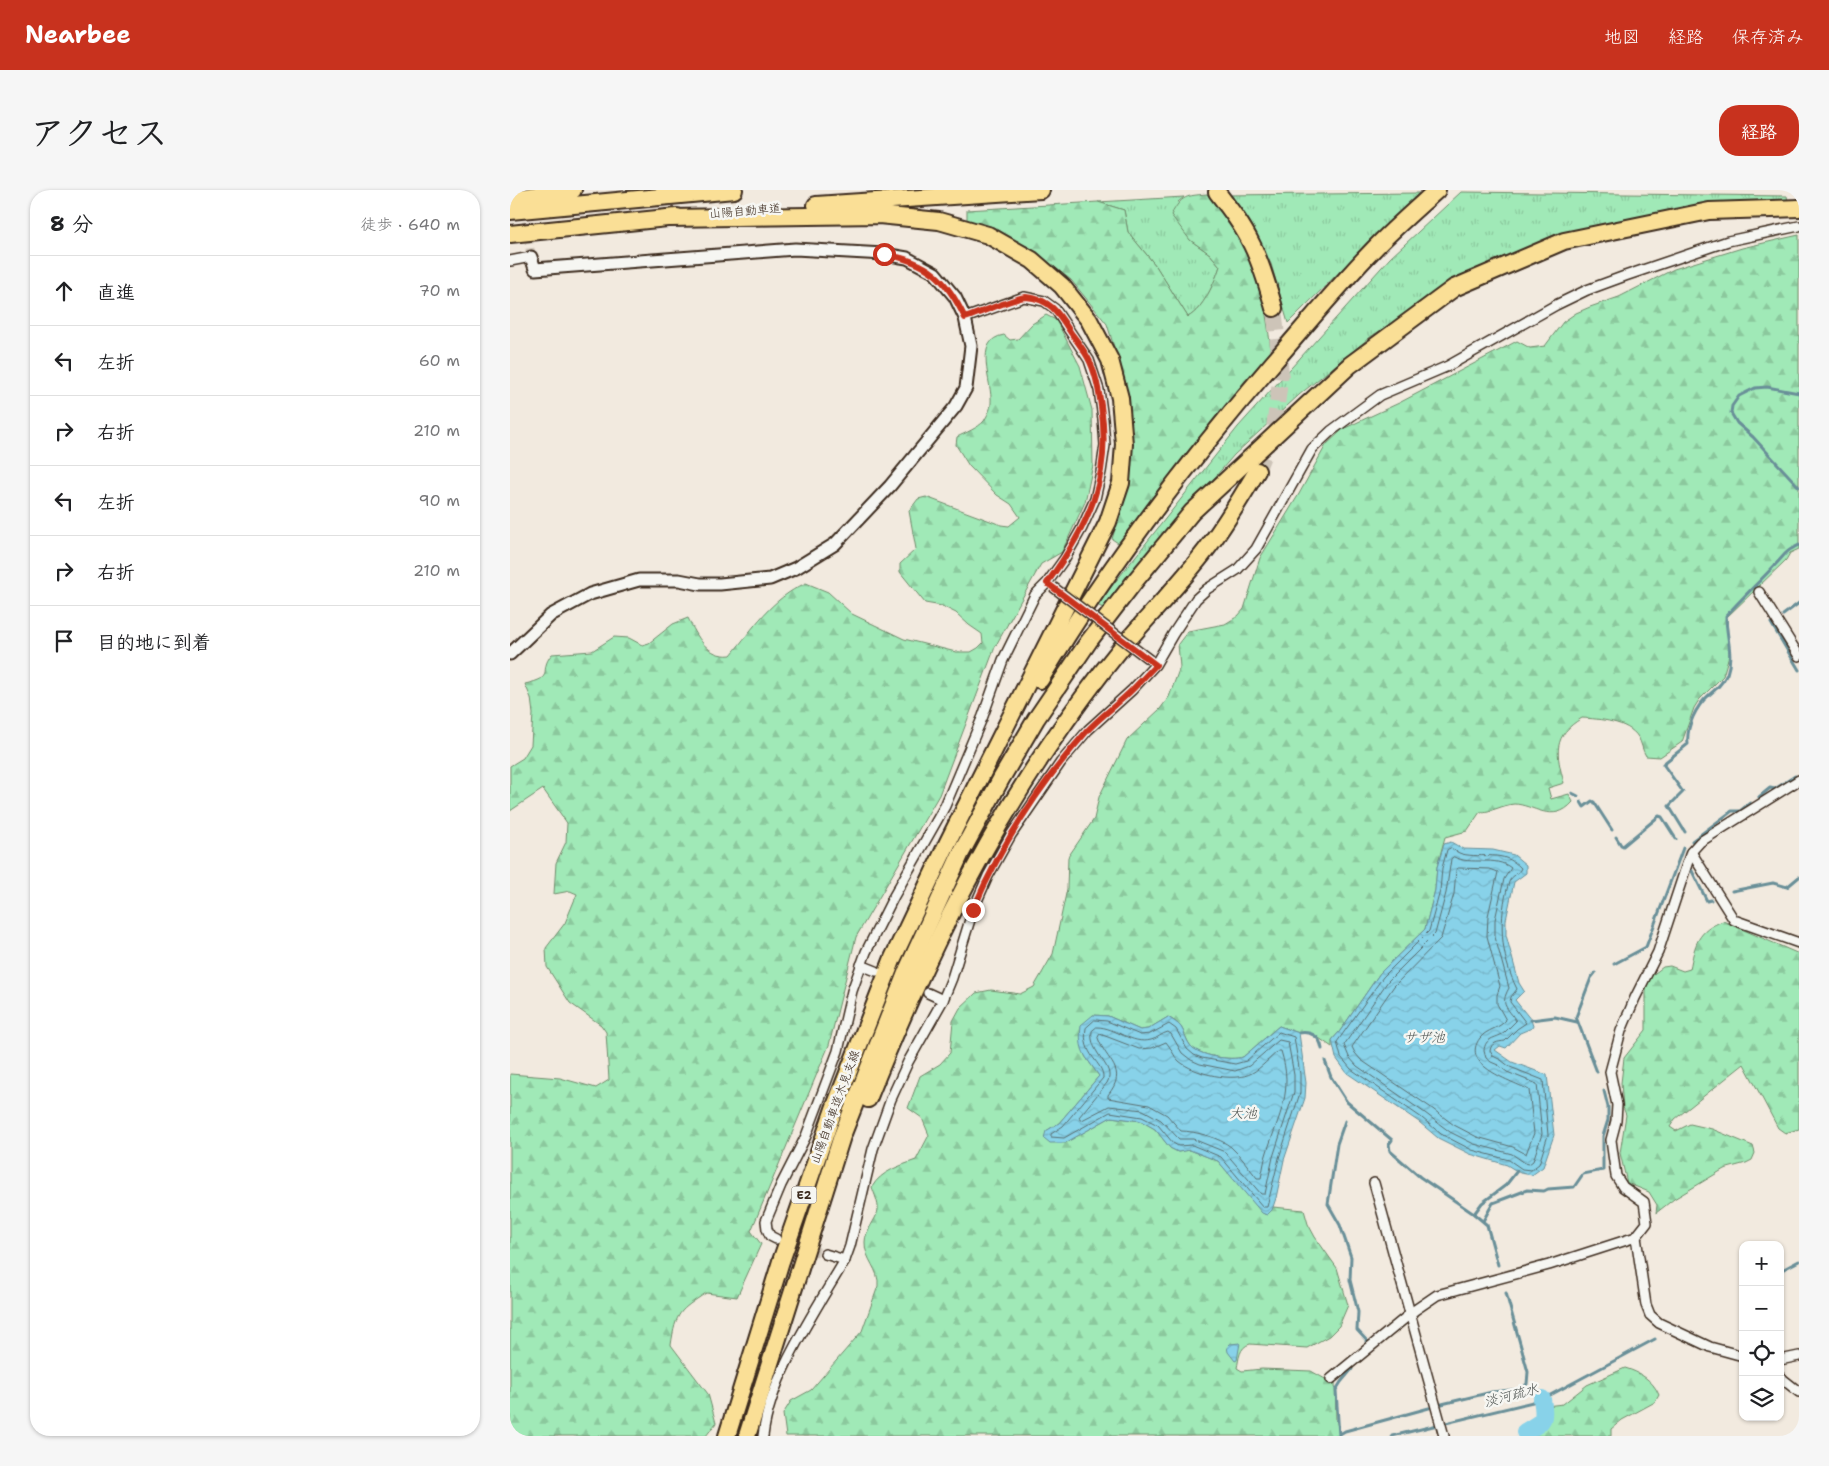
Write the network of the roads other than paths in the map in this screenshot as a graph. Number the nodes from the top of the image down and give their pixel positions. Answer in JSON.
{"nodes":[{"id":1,"x":573,"y":190,"type":"edge"},
{"id":2,"x":734,"y":190,"type":"edge"},
{"id":3,"x":1041,"y":190,"type":"edge"},
{"id":4,"x":1437,"y":190,"type":"edge"},
{"id":5,"x":1217,"y":192,"type":"dead end"},
{"id":6,"x":510,"y":199,"type":"edge"},
{"id":7,"x":1799,"y":208,"type":"edge"},
{"id":8,"x":510,"y":211,"type":"edge"},
{"id":9,"x":668,"y":218,"type":"junction"},
{"id":10,"x":1799,"y":226,"type":"edge"},
{"id":11,"x":510,"y":234,"type":"edge"},
{"id":12,"x":531,"y":257,"type":"joint"},
{"id":13,"x":510,"y":262,"type":"edge"},
{"id":14,"x":1274,"y":308,"type":"tunnel mouth"},
{"id":15,"x":965,"y":318,"type":"junction"},
{"id":16,"x":1257,"y":471,"type":"tunnel mouth"},
{"id":17,"x":1050,"y":585,"type":"junction"},
{"id":18,"x":1759,"y":592,"type":"dead end"},
{"id":19,"x":510,"y":654,"type":"edge"},
{"id":20,"x":1799,"y":656,"type":"edge"},
{"id":21,"x":1153,"y":663,"type":"junction"},
{"id":22,"x":1799,"y":780,"type":"edge"},
{"id":23,"x":947,"y":844,"type":"junction"},
{"id":24,"x":1691,"y":852,"type":"junction"},
{"id":25,"x":1799,"y":943,"type":"edge"},
{"id":26,"x":861,"y":965,"type":"junction"},
{"id":27,"x":876,"y":971,"type":"dead end"},
{"id":28,"x":928,"y":994,"type":"dead end"},
{"id":29,"x":943,"y":1000,"type":"junction"},
{"id":30,"x":1374,"y":1183,"type":"dead end"},
{"id":31,"x":820,"y":1203,"type":"junction"},
{"id":32,"x":1636,"y":1237,"type":"junction"},
{"id":33,"x":776,"y":1240,"type":"dead end"},
{"id":34,"x":825,"y":1254,"type":"tunnel mouth"},
{"id":35,"x":844,"y":1260,"type":"junction"},
{"id":36,"x":1410,"y":1314,"type":"junction"},
{"id":37,"x":1739,"y":1355,"type":"edge"},
{"id":38,"x":1799,"y":1356,"type":"edge"},
{"id":39,"x":1784,"y":1359,"type":"edge"},
{"id":40,"x":1331,"y":1378,"type":"dead end"},
{"id":41,"x":1784,"y":1380,"type":"edge"},
{"id":42,"x":1799,"y":1392,"type":"edge"},
{"id":43,"x":726,"y":1436,"type":"edge"},
{"id":44,"x":747,"y":1436,"type":"edge"},
{"id":45,"x":763,"y":1436,"type":"edge"},
{"id":46,"x":1444,"y":1436,"type":"edge"}],
"edges":[{"from":1,"to":6,"type":"highway"},
{"from":2,"to":8,"type":"highway","name":"山陽自動車道"},
{"from":3,"to":9,"type":"highway","name":"山陽自動車道"},
{"from":4,"to":23,"type":"highway"},
{"from":5,"to":14,"type":"highway"},
{"from":7,"to":31,"type":"highway"},
{"from":9,"to":11,"type":"highway","name":"山陽自動車道"},
{"from":9,"to":23,"type":"highway"},
{"from":10,"to":21,"type":"street"},
{"from":12,"to":13,"type":"street"},
{"from":12,"to":15,"type":"street"},
{"from":15,"to":17,"type":"street"},
{"from":15,"to":19,"type":"street"},
{"from":16,"to":31,"type":"highway","number":"E2"},
{"from":17,"to":21,"type":"street","bridge":true},
{"from":17,"to":26,"type":"street"},
{"from":18,"to":20,"type":"street"},
{"from":21,"to":29,"type":"street"},
{"from":22,"to":24,"type":"street"},
{"from":23,"to":43,"type":"highway","name":"山陽自動車道木見支線","number":"E2"},
{"from":24,"to":25,"type":"street"},
{"from":24,"to":32,"type":"street"},
{"from":26,"to":27,"type":"street"},
{"from":26,"to":33,"type":"street"},
{"from":28,"to":29,"type":"street"},
{"from":29,"to":35,"type":"street"},
{"from":30,"to":36,"type":"street"},
{"from":31,"to":44,"type":"highway","number":"E2"},
{"from":32,"to":36,"type":"street"},
{"from":32,"to":37,"type":"street"},
{"from":34,"to":35,"type":"street"},
{"from":35,"to":45,"type":"street"},
{"from":36,"to":40,"type":"street"},
{"from":36,"to":46,"type":"street"},
{"from":38,"to":39,"type":"street"},
{"from":41,"to":42,"type":"street"}]}
